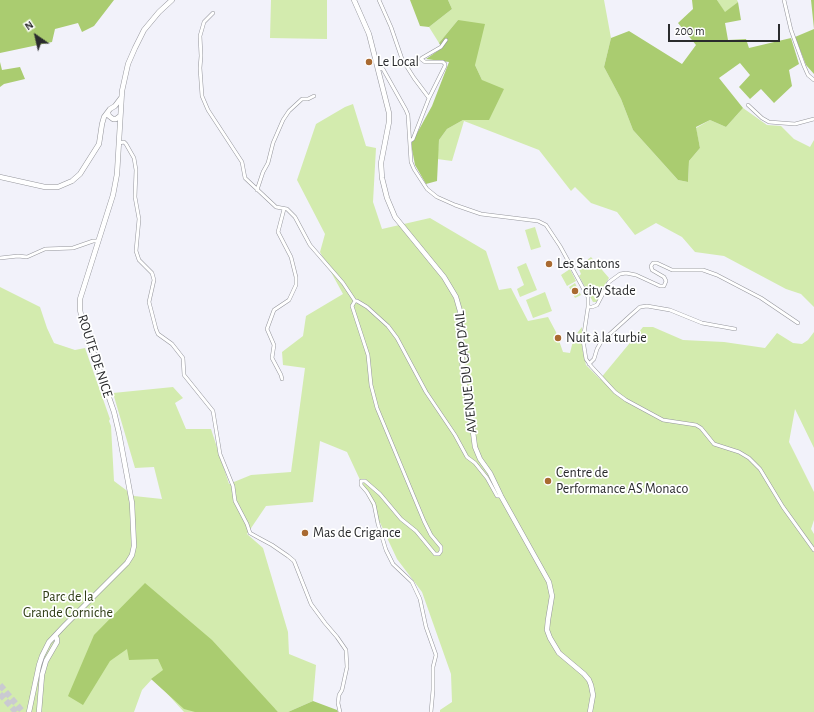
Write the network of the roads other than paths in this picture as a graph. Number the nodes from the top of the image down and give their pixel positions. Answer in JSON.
{"nodes":[{"id":1,"x":172,"y":0,"type":"edge"},
{"id":2,"x":354,"y":0,"type":"edge"},
{"id":3,"x":379,"y":0,"type":"edge"},
{"id":4,"x":784,"y":0,"type":"edge"},
{"id":5,"x":213,"y":13,"type":"dead end"},
{"id":6,"x":446,"y":40,"type":"dead end"},
{"id":7,"x":378,"y":68,"type":"junction"},
{"id":8,"x":814,"y":80,"type":"edge"},
{"id":9,"x":122,"y":96,"type":"junction"},
{"id":10,"x":314,"y":96,"type":"dead end"},
{"id":11,"x":429,"y":98,"type":"junction"},
{"id":12,"x":748,"y":105,"type":"dead end"},
{"id":13,"x":115,"y":106,"type":"junction"},
{"id":14,"x":120,"y":110,"type":"junction"},
{"id":15,"x":111,"y":116,"type":"junction"},
{"id":16,"x":120,"y":116,"type":"junction"},
{"id":17,"x":814,"y":119,"type":"edge"},
{"id":18,"x":119,"y":127,"type":"junction"},
{"id":19,"x":410,"y":141,"type":"junction"},
{"id":20,"x":119,"y":142,"type":"junction"},
{"id":21,"x":0,"y":177,"type":"edge"},
{"id":22,"x":257,"y":190,"type":"junction"},
{"id":23,"x":284,"y":209,"type":"junction"},
{"id":24,"x":98,"y":241,"type":"junction"},
{"id":25,"x":0,"y":258,"type":"edge"},
{"id":26,"x":354,"y":301,"type":"junction"},
{"id":27,"x":588,"y":307,"type":"junction"},
{"id":28,"x":798,"y":323,"type":"dead end"},
{"id":29,"x":735,"y":329,"type":"dead end"},
{"id":30,"x":589,"y":364,"type":"junction"},
{"id":31,"x":282,"y":379,"type":"dead end"},
{"id":32,"x":480,"y":459,"type":"junction"},
{"id":33,"x":475,"y":463,"type":"junction"},
{"id":34,"x":501,"y":496,"type":"junction"},
{"id":35,"x":814,"y":550,"type":"edge"},
{"id":36,"x":55,"y":636,"type":"junction"},
{"id":37,"x":30,"y":712,"type":"edge"},
{"id":38,"x":39,"y":712,"type":"edge"},
{"id":39,"x":340,"y":712,"type":"edge"},
{"id":40,"x":431,"y":712,"type":"edge"},
{"id":41,"x":590,"y":712,"type":"edge"}],
"edges":[{"from":1,"to":9,"type":"main road"},
{"from":2,"to":7,"type":"main road","name":"AVENUE DU CAP D'AIL"},
{"from":3,"to":11,"type":"street"},
{"from":4,"to":8,"type":"street"},
{"from":5,"to":22,"type":"street"},
{"from":6,"to":11,"type":"street"},
{"from":7,"to":19,"type":"street"},
{"from":7,"to":32,"type":"main road","name":"AVENUE DU CAP D'AIL"},
{"from":9,"to":13,"type":"main road"},
{"from":9,"to":14,"type":"main road"},
{"from":10,"to":22,"type":"street"},
{"from":11,"to":19,"type":"street"},
{"from":12,"to":17,"type":"street"},
{"from":13,"to":14,"type":"main road"},
{"from":13,"to":15,"type":"main road"},
{"from":14,"to":16,"type":"main road","name":"ROUTE DE NICE"},
{"from":15,"to":16,"type":"main road"},
{"from":15,"to":18,"type":"main road","name":"ROUTE DE NICE"},
{"from":15,"to":21,"type":"main road"},
{"from":16,"to":18,"type":"main road","name":"ROUTE DE NICE"},
{"from":18,"to":20,"type":"main road","name":"ROUTE DE NICE"},
{"from":19,"to":27,"type":"street"},
{"from":20,"to":24,"type":"main road","name":"ROUTE DE NICE"},
{"from":20,"to":39,"type":"street"},
{"from":22,"to":23,"type":"street"},
{"from":23,"to":26,"type":"street"},
{"from":23,"to":31,"type":"street"},
{"from":24,"to":25,"type":"street"},
{"from":24,"to":36,"type":"main road","name":"ROUTE DE NICE"},
{"from":26,"to":33,"type":"street"},
{"from":26,"to":40,"type":"street"},
{"from":27,"to":28,"type":"street"},
{"from":27,"to":30,"type":"street"},
{"from":29,"to":30,"type":"street"},
{"from":30,"to":35,"type":"street"},
{"from":32,"to":33,"type":"street"},
{"from":32,"to":34,"type":"main road","name":"AVENUE DU CAP D'AIL"},
{"from":33,"to":34,"type":"street"},
{"from":34,"to":41,"type":"main road","name":"AVENUE DU CAP D'AIL"},
{"from":36,"to":37,"type":"main road"},
{"from":36,"to":38,"type":"main road"}]}
